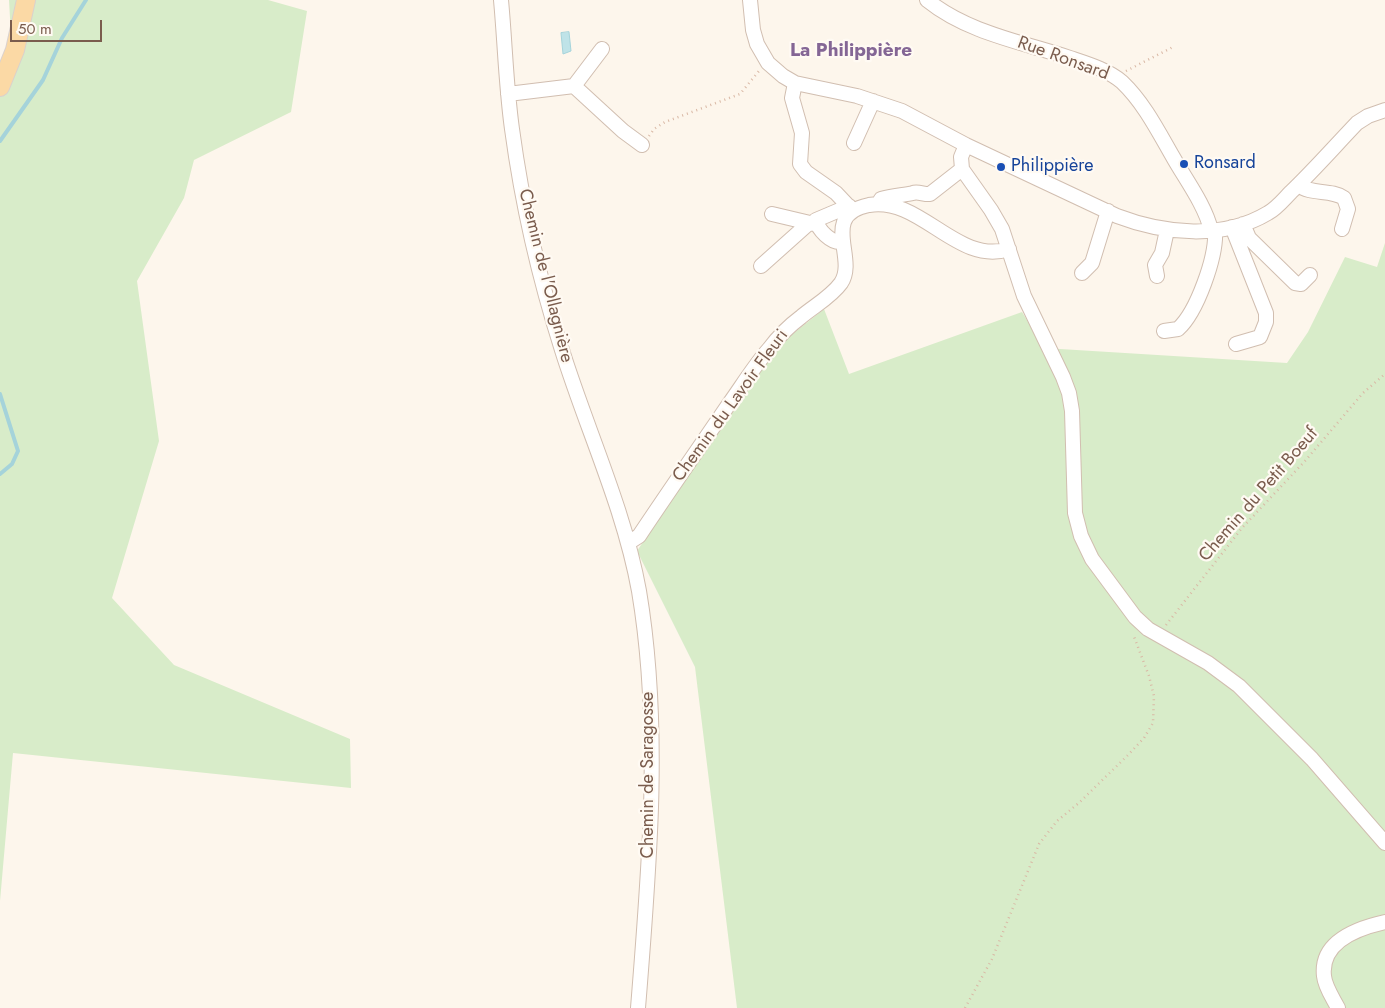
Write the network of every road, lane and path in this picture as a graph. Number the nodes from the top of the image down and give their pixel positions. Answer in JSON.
{"nodes":[{"id":1,"x":26,"y":0,"type":"edge"},
{"id":2,"x":501,"y":0,"type":"edge"},
{"id":3,"x":750,"y":0,"type":"edge"},
{"id":4,"x":927,"y":0,"type":"edge"},
{"id":5,"x":1173,"y":47,"type":"dead end"},
{"id":6,"x":602,"y":49,"type":"dead end"},
{"id":7,"x":768,"y":63,"type":"junction"},
{"id":8,"x":1118,"y":80,"type":"junction"},
{"id":9,"x":795,"y":83,"type":"junction"},
{"id":10,"x":574,"y":86,"type":"junction"},
{"id":11,"x":0,"y":87,"type":"edge"},
{"id":12,"x":508,"y":94,"type":"junction"},
{"id":13,"x":873,"y":101,"type":"junction"},
{"id":14,"x":1385,"y":110,"type":"edge"},
{"id":15,"x":854,"y":143,"type":"dead end"},
{"id":16,"x":642,"y":145,"type":"joint"},
{"id":17,"x":966,"y":145,"type":"junction"},
{"id":18,"x":962,"y":170,"type":"junction"},
{"id":19,"x":1299,"y":185,"type":"junction"},
{"id":20,"x":909,"y":196,"type":"junction"},
{"id":21,"x":878,"y":204,"type":"junction"},
{"id":22,"x":851,"y":208,"type":"junction"},
{"id":23,"x":1108,"y":211,"type":"junction"},
{"id":24,"x":772,"y":214,"type":"dead end"},
{"id":25,"x":915,"y":215,"type":"junction"},
{"id":26,"x":813,"y":223,"type":"junction"},
{"id":27,"x":1225,"y":228,"type":"junction"},
{"id":28,"x":1167,"y":230,"type":"junction"},
{"id":29,"x":1342,"y":230,"type":"dead end"},
{"id":30,"x":841,"y":242,"type":"junction"},
{"id":31,"x":1009,"y":249,"type":"junction"},
{"id":32,"x":761,"y":266,"type":"dead end"},
{"id":33,"x":1082,"y":272,"type":"dead end"},
{"id":34,"x":1310,"y":275,"type":"dead end"},
{"id":35,"x":1157,"y":276,"type":"dead end"},
{"id":36,"x":1208,"y":302,"type":"dead end"},
{"id":37,"x":1164,"y":331,"type":"dead end"},
{"id":38,"x":1236,"y":344,"type":"dead end"},
{"id":39,"x":1385,"y":374,"type":"edge"},
{"id":40,"x":628,"y":543,"type":"junction"},
{"id":41,"x":1135,"y":616,"type":"junction"},
{"id":42,"x":1157,"y":636,"type":"junction"},
{"id":43,"x":1385,"y":843,"type":"edge"},
{"id":44,"x":1385,"y":922,"type":"edge"},
{"id":45,"x":638,"y":1008,"type":"edge"},
{"id":46,"x":965,"y":1008,"type":"edge"},
{"id":47,"x":1338,"y":1008,"type":"edge"}],
"edges":[{"from":1,"to":11,"type":"main road"},
{"from":2,"to":12,"type":"street","name":"Chemin de l'Ollagnière"},
{"from":3,"to":7,"type":"street"},
{"from":4,"to":8,"type":"street","name":"Rue Ronsard"},
{"from":5,"to":8,"type":"path"},
{"from":6,"to":10,"type":"street"},
{"from":7,"to":9,"type":"street"},
{"from":7,"to":16,"type":"path"},
{"from":8,"to":27,"type":"street","name":"Rue Ronsard"},
{"from":9,"to":13,"type":"street"},
{"from":9,"to":22,"type":"street"},
{"from":10,"to":12,"type":"street"},
{"from":10,"to":16,"type":"street"},
{"from":12,"to":40,"type":"street","name":"Chemin de l'Ollagnière"},
{"from":13,"to":15,"type":"street"},
{"from":13,"to":17,"type":"street"},
{"from":14,"to":19,"type":"street"},
{"from":17,"to":18,"type":"street"},
{"from":17,"to":23,"type":"street"},
{"from":18,"to":20,"type":"street"},
{"from":18,"to":31,"type":"street"},
{"from":19,"to":27,"type":"street"},
{"from":19,"to":29,"type":"street"},
{"from":20,"to":21,"type":"street"},
{"from":20,"to":25,"type":"street"},
{"from":21,"to":22,"type":"street"},
{"from":21,"to":25,"type":"street"},
{"from":22,"to":26,"type":"street"},
{"from":22,"to":30,"type":"street","name":"Chemin du Lavoir Fleuri"},
{"from":23,"to":28,"type":"street"},
{"from":23,"to":33,"type":"street"},
{"from":24,"to":26,"type":"street"},
{"from":25,"to":31,"type":"street"},
{"from":26,"to":30,"type":"street"},
{"from":26,"to":32,"type":"street"},
{"from":27,"to":28,"type":"street"},
{"from":27,"to":34,"type":"street"},
{"from":27,"to":36,"type":"street"},
{"from":27,"to":37,"type":"street"},
{"from":27,"to":38,"type":"street"},
{"from":28,"to":35,"type":"street"},
{"from":30,"to":40,"type":"street","name":"Chemin du Lavoir Fleuri"},
{"from":31,"to":41,"type":"street"},
{"from":39,"to":42,"type":"path","name":"Chemin du Petit Boeuf"},
{"from":40,"to":45,"type":"street","name":"Chemin de Saragosse"},
{"from":41,"to":42,"type":"street"},
{"from":41,"to":46,"type":"path"},
{"from":42,"to":43,"type":"street"},
{"from":44,"to":47,"type":"street"}]}
